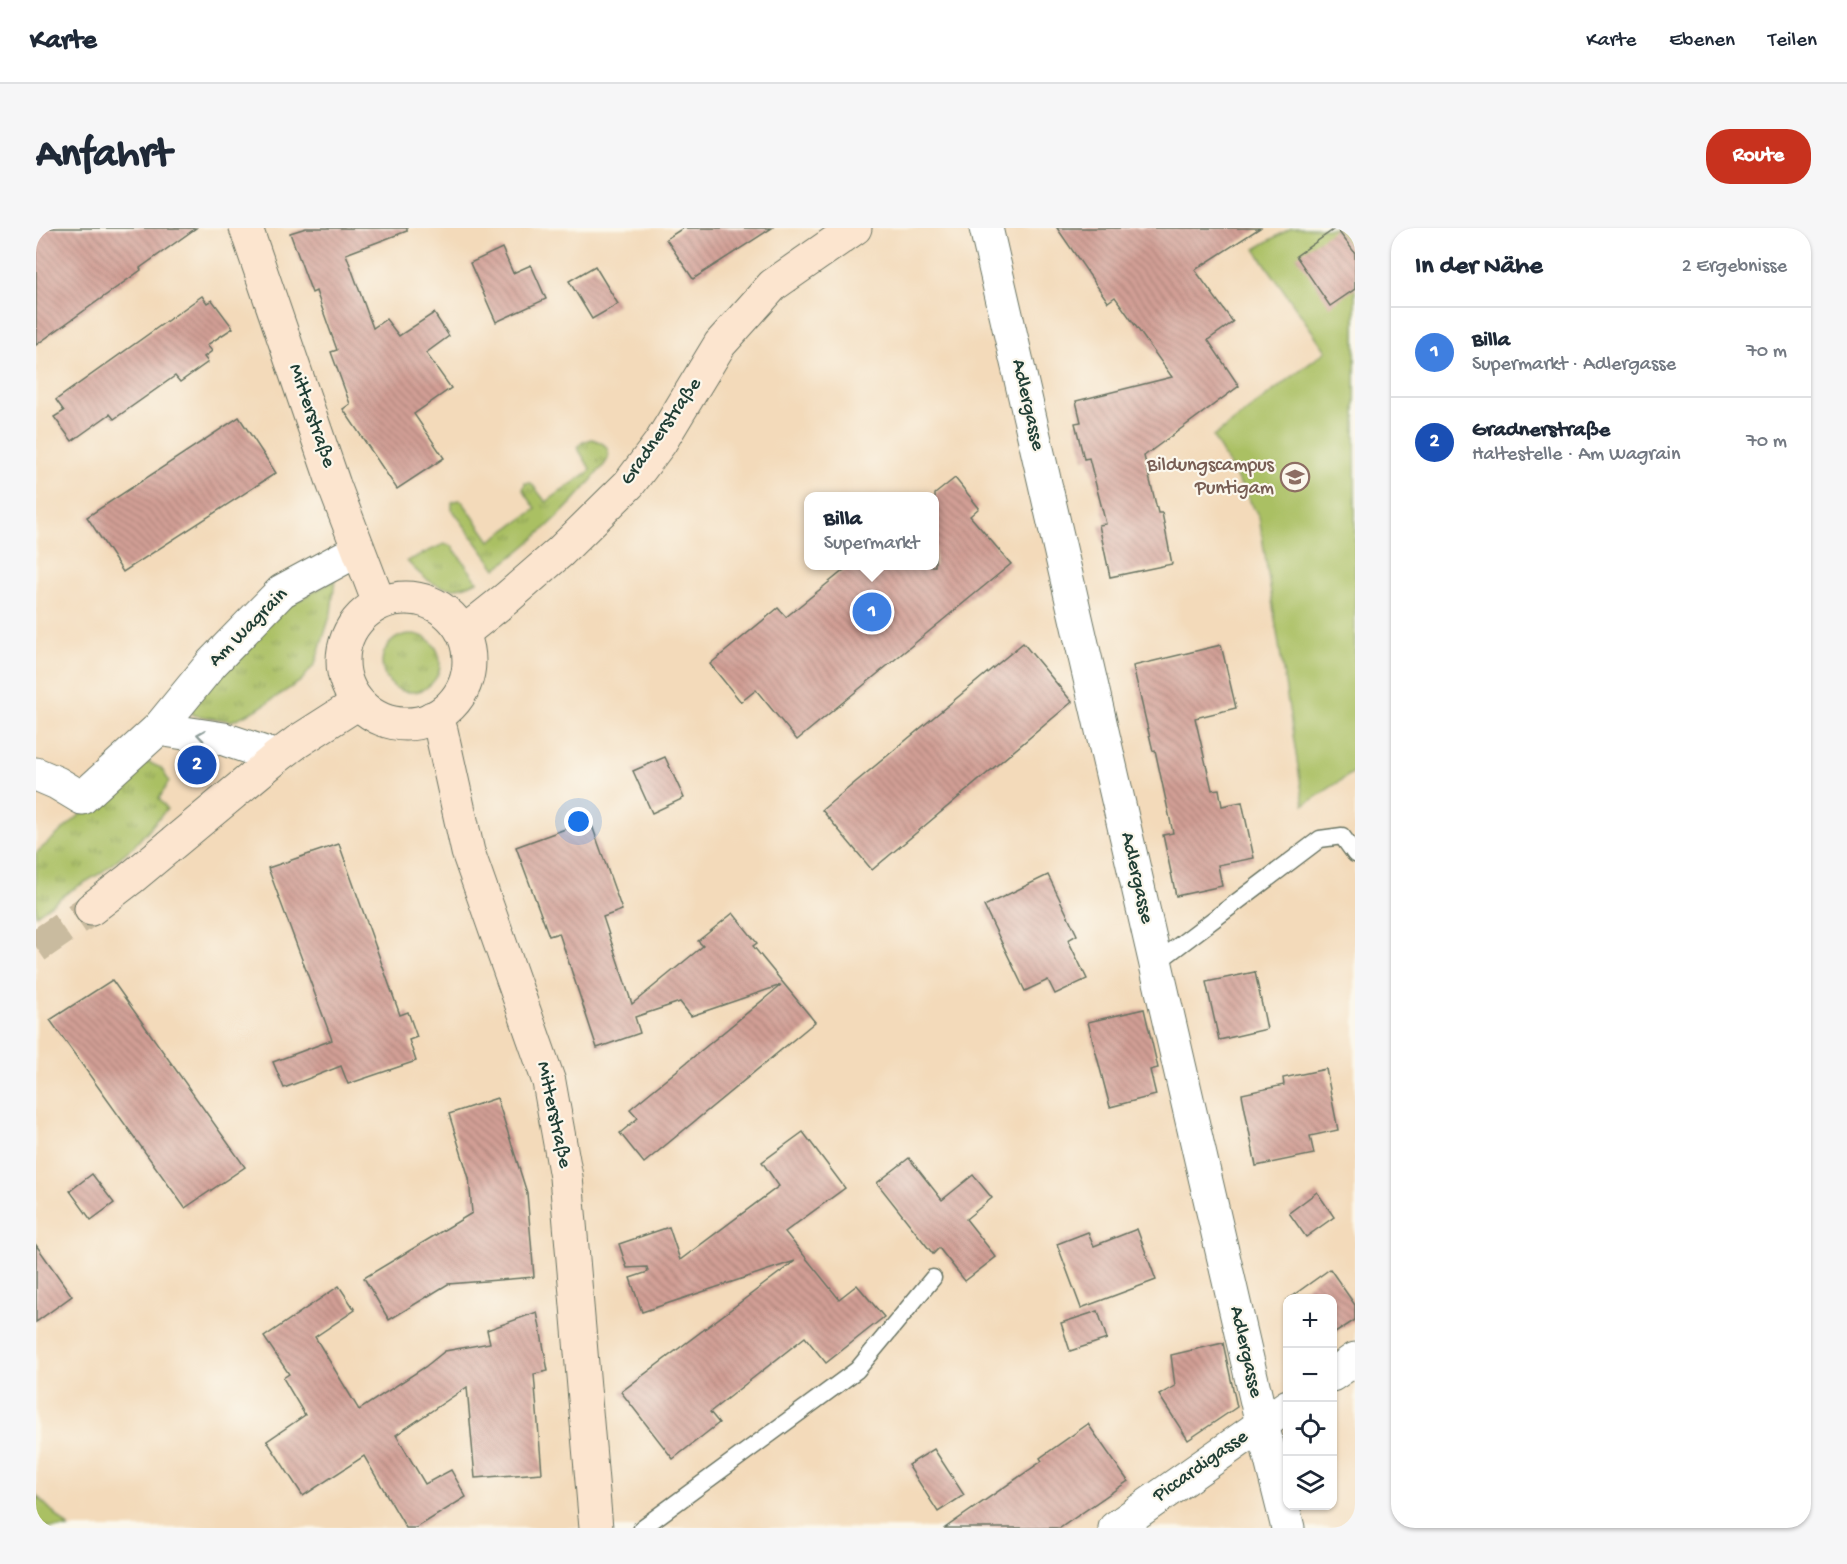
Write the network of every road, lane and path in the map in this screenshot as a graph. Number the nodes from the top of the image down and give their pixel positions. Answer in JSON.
{"nodes":[{"id":1,"x":246,"y":228,"type":"edge"},
{"id":2,"x":855,"y":228,"type":"edge"},
{"id":3,"x":986,"y":228,"type":"edge"},
{"id":4,"x":358,"y":549,"type":"junction"},
{"id":5,"x":379,"y":603,"type":"junction"},
{"id":6,"x":463,"y":633,"type":"junction"},
{"id":7,"x":358,"y":703,"type":"junction"},
{"id":8,"x":432,"y":718,"type":"junction"},
{"id":9,"x":158,"y":729,"type":"junction"},
{"id":10,"x":277,"y":757,"type":"junction"},
{"id":11,"x":36,"y":774,"type":"edge"},
{"id":12,"x":1355,"y":854,"type":"edge"},
{"id":13,"x":91,"y":909,"type":"tunnel mouth"},
{"id":14,"x":1156,"y":963,"type":"junction"},
{"id":15,"x":933,"y":1278,"type":"dead end"},
{"id":16,"x":1355,"y":1359,"type":"edge"},
{"id":17,"x":1337,"y":1372,"type":"edge"},
{"id":18,"x":1275,"y":1415,"type":"edge"},
{"id":19,"x":596,"y":1528,"type":"edge"},
{"id":20,"x":642,"y":1528,"type":"edge"},
{"id":21,"x":1115,"y":1528,"type":"edge"},
{"id":22,"x":1288,"y":1528,"type":"edge"}],
"edges":[{"from":1,"to":4,"type":"main road","name":"Mitterstraße"},
{"from":2,"to":6,"type":"main road","name":"Gradnerstraße"},
{"from":3,"to":14,"type":"street","name":"Adlergasse"},
{"from":4,"to":5,"type":"main road","name":"Mitterstraße"},
{"from":4,"to":9,"type":"street","name":"Am Wagrain"},
{"from":5,"to":6,"type":"main road"},
{"from":5,"to":7,"type":"main road"},
{"from":6,"to":8,"type":"main road"},
{"from":7,"to":8,"type":"main road"},
{"from":7,"to":10,"type":"main road"},
{"from":8,"to":19,"type":"main road","name":"Mitterstraße"},
{"from":10,"to":9,"type":"street","one_way":true},
{"from":9,"to":11,"type":"street","name":"Am Wagrain"},
{"from":10,"to":13,"type":"main road"},
{"from":12,"to":14,"type":"lane"},
{"from":14,"to":18,"type":"street","name":"Adlergasse"},
{"from":15,"to":20,"type":"lane"},
{"from":16,"to":17,"type":"street"},
{"from":18,"to":21,"type":"street","name":"Piccardigasse"},
{"from":18,"to":22,"type":"street","name":"Adlergasse"}]}
